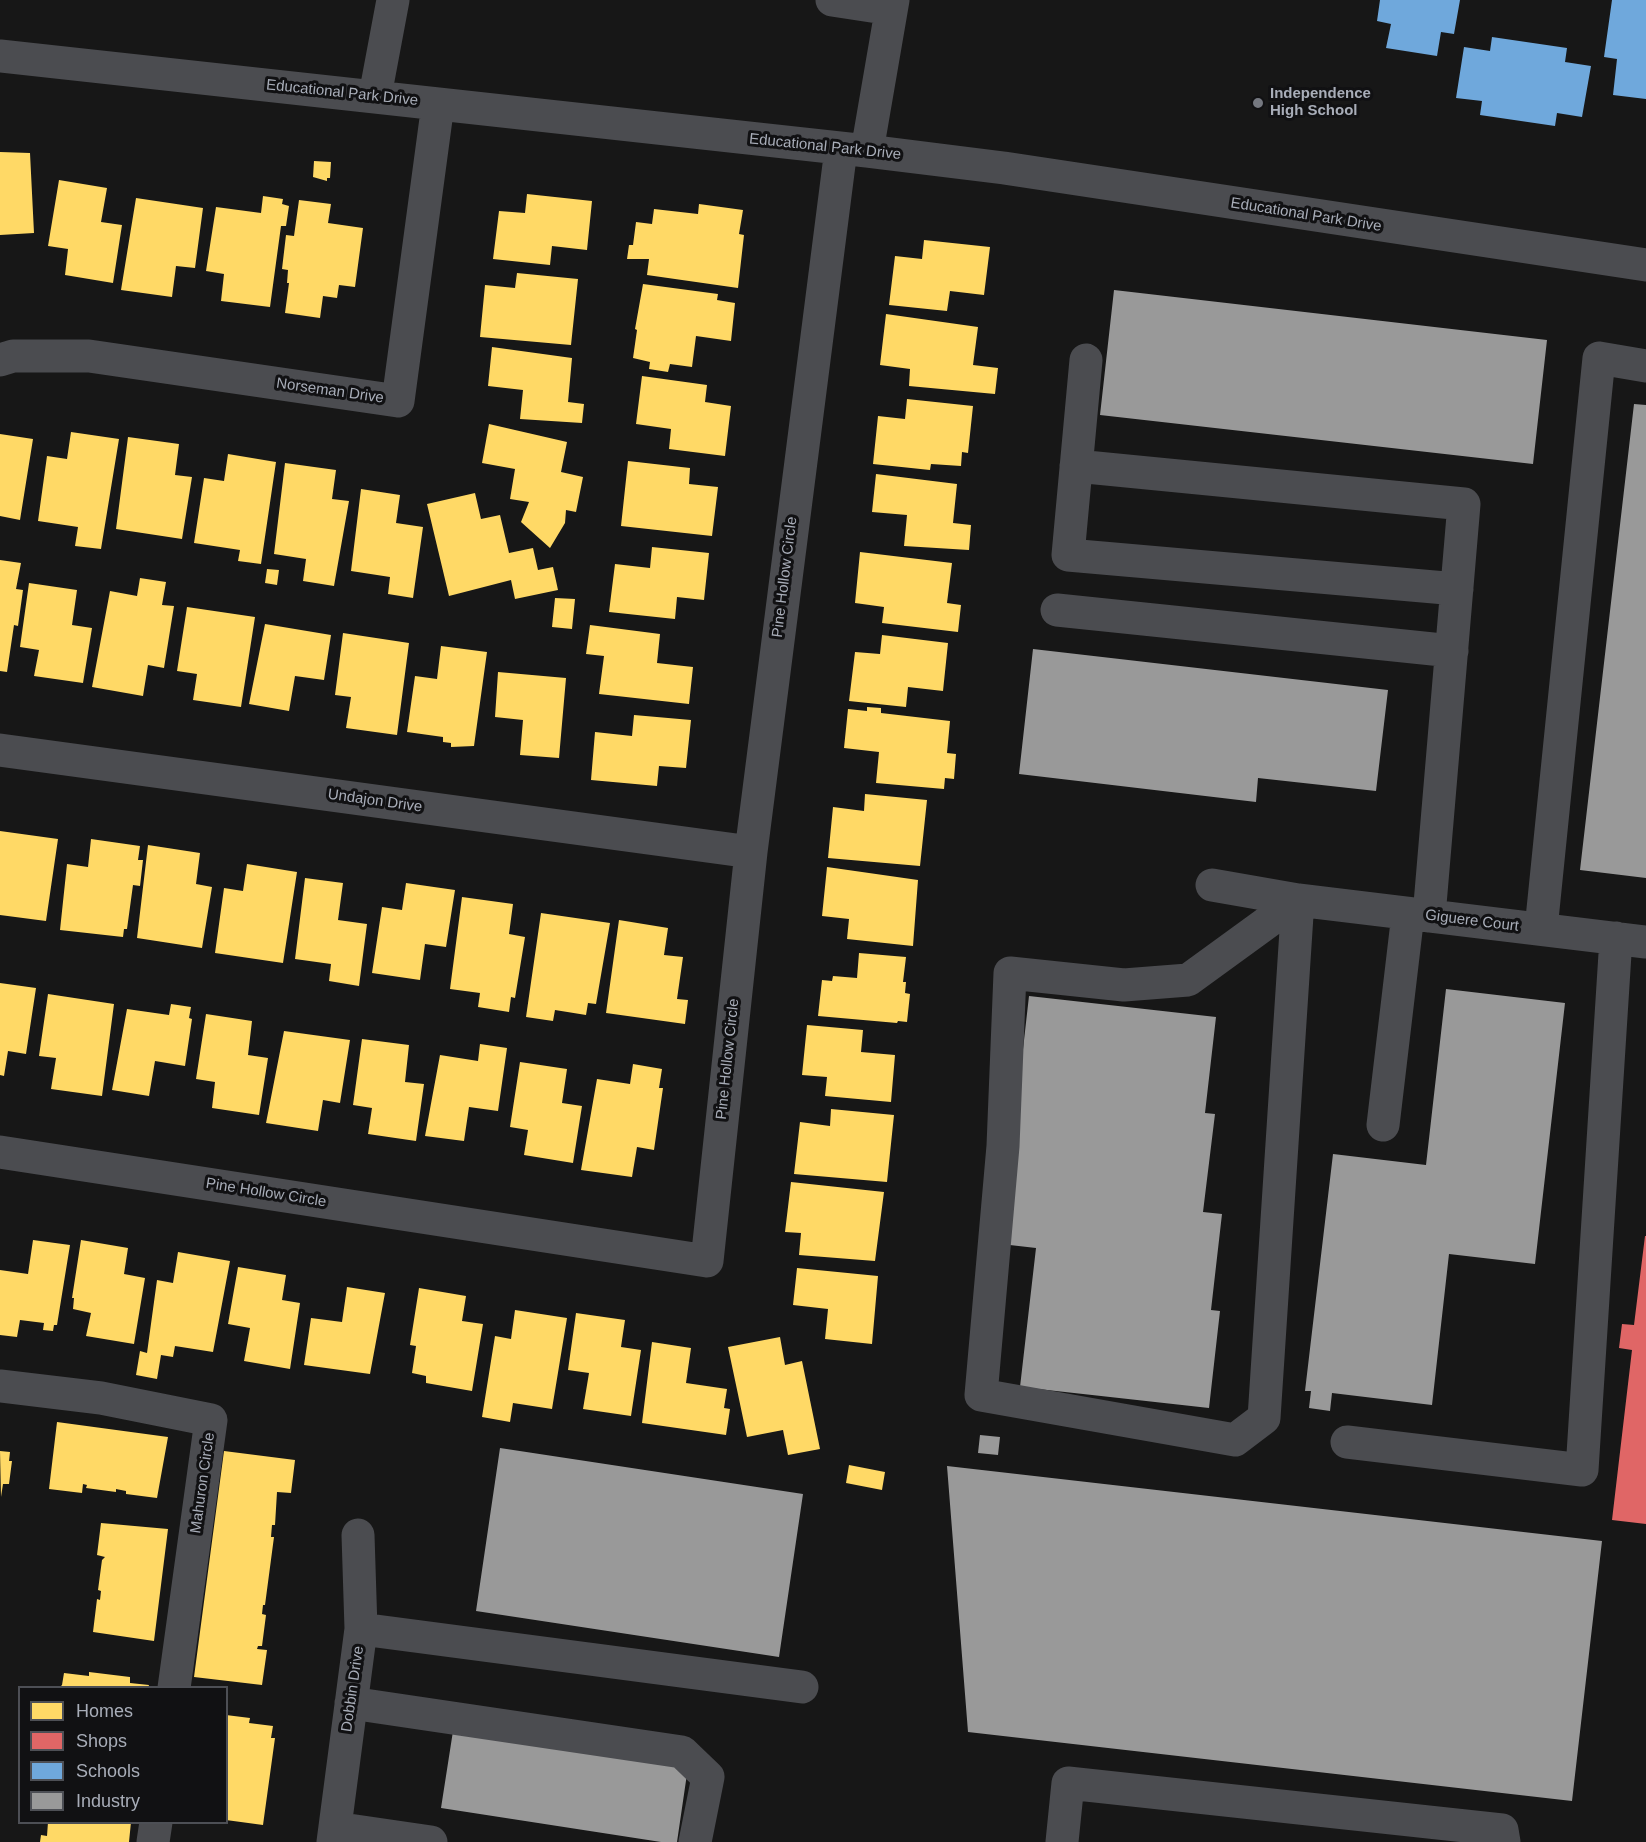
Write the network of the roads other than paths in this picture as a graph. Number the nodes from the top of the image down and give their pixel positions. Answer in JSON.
{"nodes":[{"id":1,"x":393,"y":0,"type":"edge"},
{"id":2,"x":832,"y":0,"type":"edge"},
{"id":3,"x":892,"y":4,"type":"edge"},
{"id":4,"x":0,"y":56,"type":"edge"},
{"id":5,"x":375,"y":96,"type":"junction"},
{"id":6,"x":438,"y":104,"type":"junction"},
{"id":7,"x":854,"y":150,"type":"junction"},
{"id":8,"x":1646,"y":265,"type":"edge"},
{"id":9,"x":0,"y":360,"type":"edge"},
{"id":10,"x":1086,"y":360,"type":"dead end"},
{"id":11,"x":1646,"y":366,"type":"edge"},
{"id":12,"x":1076,"y":466,"type":"junction"},
{"id":13,"x":1457,"y":589,"type":"junction"},
{"id":14,"x":1057,"y":610,"type":"dead end"},
{"id":15,"x":1452,"y":651,"type":"junction"},
{"id":16,"x":0,"y":750,"type":"edge"},
{"id":17,"x":751,"y":852,"type":"junction"},
{"id":18,"x":1212,"y":885,"type":"dead end"},
{"id":19,"x":1298,"y":900,"type":"junction"},
{"id":20,"x":1419,"y":915,"type":"junction"},
{"id":21,"x":1541,"y":930,"type":"junction"},
{"id":22,"x":1631,"y":940,"type":"edge"},
{"id":23,"x":1383,"y":1125,"type":"dead end"},
{"id":24,"x":0,"y":1152,"type":"edge"},
{"id":25,"x":0,"y":1386,"type":"edge"},
{"id":26,"x":1347,"y":1442,"type":"dead end"},
{"id":27,"x":358,"y":1534,"type":"dead end"},
{"id":28,"x":361,"y":1629,"type":"junction"},
{"id":29,"x":174,"y":1686,"type":"edge"},
{"id":30,"x":802,"y":1687,"type":"dead end"},
{"id":31,"x":351,"y":1703,"type":"junction"},
{"id":32,"x":156,"y":1824,"type":"edge"},
{"id":33,"x":334,"y":1835,"type":"edge"},
{"id":34,"x":153,"y":1842,"type":"edge"},
{"id":35,"x":431,"y":1842,"type":"edge"},
{"id":36,"x":695,"y":1842,"type":"edge"},
{"id":37,"x":1062,"y":1842,"type":"edge"},
{"id":38,"x":1504,"y":1842,"type":"edge"}],
"edges":[{"from":1,"to":5,"type":"street"},
{"from":2,"to":3,"type":"street"},
{"from":3,"to":7,"type":"street","name":"Pine Hollow Circle"},
{"from":4,"to":5,"type":"street","name":"Educational Park Drive"},
{"from":5,"to":6,"type":"street","name":"Educational Park Drive"},
{"from":6,"to":7,"type":"street","name":"Educational Park Drive"},
{"from":6,"to":9,"type":"street","name":"Norseman Drive"},
{"from":7,"to":8,"type":"street","name":"Educational Park Drive"},
{"from":7,"to":17,"type":"street","name":"Pine Hollow Circle"},
{"from":10,"to":12,"type":"street"},
{"from":11,"to":21,"type":"street"},
{"from":12,"to":13,"type":"street"},
{"from":12,"to":13,"type":"street"},
{"from":13,"to":15,"type":"street"},
{"from":14,"to":15,"type":"street"},
{"from":15,"to":20,"type":"street"},
{"from":16,"to":17,"type":"street","name":"Undajon Drive"},
{"from":17,"to":24,"type":"street","name":"Pine Hollow Circle"},
{"from":18,"to":19,"type":"street","name":"Giguere Court"},
{"from":19,"to":19,"type":"street"},
{"from":19,"to":20,"type":"street","name":"Giguere Court"},
{"from":20,"to":21,"type":"street","name":"Giguere Court"},
{"from":20,"to":23,"type":"street"},
{"from":21,"to":22,"type":"street","name":"Giguere Court"},
{"from":22,"to":26,"type":"street"},
{"from":25,"to":29,"type":"street","name":"Mahuron Circle"},
{"from":27,"to":28,"type":"street","name":"Dobbin Drive"},
{"from":28,"to":30,"type":"street"},
{"from":28,"to":31,"type":"street","name":"Dobbin Drive"},
{"from":31,"to":33,"type":"street","name":"Dobbin Drive"},
{"from":31,"to":36,"type":"street"},
{"from":32,"to":34,"type":"street"},
{"from":33,"to":35,"type":"street"},
{"from":37,"to":38,"type":"street"}]}
